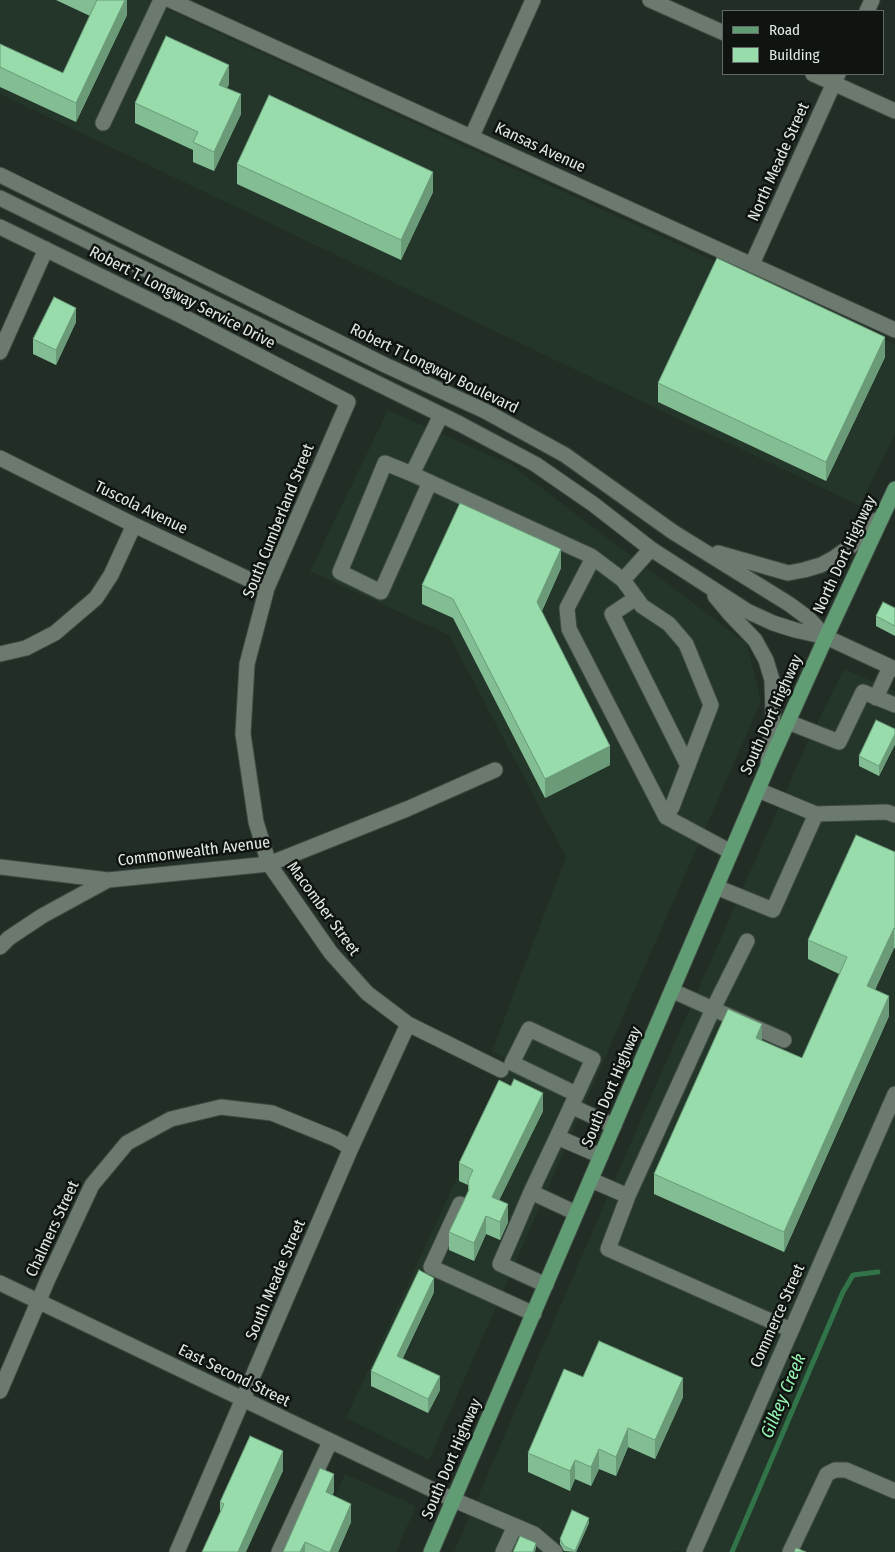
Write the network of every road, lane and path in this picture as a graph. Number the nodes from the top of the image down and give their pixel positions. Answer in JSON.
{"nodes":[{"id":1,"x":161,"y":0,"type":"edge"},
{"id":2,"x":170,"y":0,"type":"edge"},
{"id":3,"x":533,"y":0,"type":"edge"},
{"id":4,"x":650,"y":0,"type":"edge"},
{"id":5,"x":722,"y":32,"type":"edge"},
{"id":6,"x":818,"y":75,"type":"edge"},
{"id":7,"x":836,"y":79,"type":"edge"},
{"id":8,"x":895,"y":111,"type":"edge"},
{"id":9,"x":103,"y":123,"type":"dead end"},
{"id":10,"x":472,"y":136,"type":"junction"},
{"id":11,"x":0,"y":176,"type":"edge"},
{"id":12,"x":0,"y":198,"type":"edge"},
{"id":13,"x":0,"y":227,"type":"edge"},
{"id":14,"x":46,"y":249,"type":"junction"},
{"id":15,"x":752,"y":264,"type":"junction"},
{"id":16,"x":895,"y":330,"type":"edge"},
{"id":17,"x":0,"y":352,"type":"edge"},
{"id":18,"x":443,"y":392,"type":"junction"},
{"id":19,"x":348,"y":402,"type":"joint"},
{"id":20,"x":445,"y":417,"type":"junction"},
{"id":21,"x":0,"y":458,"type":"edge"},
{"id":22,"x":412,"y":474,"type":"junction"},
{"id":23,"x":430,"y":482,"type":"junction"},
{"id":24,"x":895,"y":489,"type":"edge"},
{"id":25,"x":884,"y":511,"type":"junction"},
{"id":26,"x":134,"y":525,"type":"junction"},
{"id":27,"x":673,"y":532,"type":"junction"},
{"id":28,"x":651,"y":549,"type":"junction"},
{"id":29,"x":593,"y":558,"type":"junction"},
{"id":30,"x":623,"y":580,"type":"junction"},
{"id":31,"x":708,"y":587,"type":"junction"},
{"id":32,"x":267,"y":588,"type":"junction"},
{"id":33,"x":636,"y":598,"type":"junction"},
{"id":34,"x":826,"y":637,"type":"junction"},
{"id":35,"x":0,"y":654,"type":"edge"},
{"id":36,"x":893,"y":668,"type":"edge"},
{"id":37,"x":876,"y":698,"type":"junction"},
{"id":38,"x":895,"y":705,"type":"edge"},
{"id":39,"x":788,"y":722,"type":"junction"},
{"id":40,"x":688,"y":766,"type":"junction"},
{"id":41,"x":768,"y":766,"type":"junction"},
{"id":42,"x":494,"y":770,"type":"dead end"},
{"id":43,"x":758,"y":790,"type":"junction"},
{"id":44,"x":816,"y":814,"type":"junction"},
{"id":45,"x":895,"y":815,"type":"edge"},
{"id":46,"x":666,"y":817,"type":"junction"},
{"id":47,"x":731,"y":852,"type":"junction"},
{"id":48,"x":269,"y":864,"type":"junction"},
{"id":49,"x":1,"y":869,"type":"edge"},
{"id":50,"x":108,"y":880,"type":"junction"},
{"id":51,"x":716,"y":887,"type":"junction"},
{"id":52,"x":747,"y":941,"type":"dead end"},
{"id":53,"x":0,"y":947,"type":"edge"},
{"id":54,"x":673,"y":991,"type":"junction"},
{"id":55,"x":713,"y":1009,"type":"junction"},
{"id":56,"x":408,"y":1024,"type":"junction"},
{"id":57,"x":784,"y":1040,"type":"dead end"},
{"id":58,"x":501,"y":1070,"type":"dead end"},
{"id":59,"x":895,"y":1094,"type":"edge"},
{"id":60,"x":574,"y":1100,"type":"junction"},
{"id":61,"x":614,"y":1126,"type":"junction"},
{"id":62,"x":557,"y":1137,"type":"junction"},
{"id":63,"x":351,"y":1148,"type":"junction"},
{"id":64,"x":601,"y":1156,"type":"junction"},
{"id":65,"x":591,"y":1180,"type":"junction"},
{"id":66,"x":532,"y":1192,"type":"junction"},
{"id":67,"x":628,"y":1196,"type":"junction"},
{"id":68,"x":460,"y":1204,"type":"edge"},
{"id":69,"x":576,"y":1214,"type":"junction"},
{"id":70,"x":0,"y":1283,"type":"edge"},
{"id":71,"x":546,"y":1285,"type":"junction"},
{"id":72,"x":39,"y":1302,"type":"junction"},
{"id":73,"x":534,"y":1314,"type":"junction"},
{"id":74,"x":791,"y":1330,"type":"junction"},
{"id":75,"x":0,"y":1391,"type":"edge"},
{"id":76,"x":244,"y":1399,"type":"junction"},
{"id":77,"x":330,"y":1442,"type":"junction"},
{"id":78,"x":895,"y":1491,"type":"edge"},
{"id":79,"x":454,"y":1500,"type":"junction"},
{"id":80,"x":514,"y":1526,"type":"junction"},
{"id":81,"x":177,"y":1552,"type":"edge"},
{"id":82,"x":279,"y":1552,"type":"edge"},
{"id":83,"x":431,"y":1552,"type":"edge"},
{"id":84,"x":504,"y":1552,"type":"edge"},
{"id":85,"x":555,"y":1552,"type":"edge"},
{"id":86,"x":694,"y":1552,"type":"edge"},
{"id":87,"x":790,"y":1552,"type":"edge"}],
"edges":[{"from":1,"to":9,"type":"street"},
{"from":2,"to":10,"type":"street","name":"Kansas Avenue"},
{"from":3,"to":10,"type":"street"},
{"from":4,"to":5,"type":"street"},
{"from":6,"to":7,"type":"street"},
{"from":7,"to":8,"type":"street"},
{"from":7,"to":15,"type":"street","name":"North Meade Street"},
{"from":10,"to":15,"type":"street","name":"Kansas Avenue"},
{"from":11,"to":18,"type":"street","name":"Robert T Longway Boulevard"},
{"from":12,"to":20,"type":"street","name":"Robert T Longway Boulevard"},
{"from":13,"to":14,"type":"street","name":"Robert T. Longway Service Drive"},
{"from":14,"to":17,"type":"street"},
{"from":14,"to":19,"type":"street","name":"Robert T. Longway Service Drive"},
{"from":15,"to":16,"type":"street","name":"Kansas Avenue"},
{"from":18,"to":20,"type":"street"},
{"from":18,"to":27,"type":"street","name":"Robert T Longway Boulevard"},
{"from":19,"to":32,"type":"street","name":"South Cumberland Street"},
{"from":20,"to":22,"type":"street"},
{"from":20,"to":28,"type":"street","name":"Robert T Longway Boulevard"},
{"from":21,"to":26,"type":"street","name":"Tuscola Avenue"},
{"from":22,"to":23,"type":"street"},
{"from":22,"to":23,"type":"street"},
{"from":23,"to":29,"type":"street"},
{"from":24,"to":25,"type":"main road","name":"North Dort Highway"},
{"from":25,"to":27,"type":"street"},
{"from":25,"to":34,"type":"main road","name":"North Dort Highway"},
{"from":26,"to":32,"type":"street","name":"Tuscola Avenue"},
{"from":26,"to":35,"type":"street"},
{"from":27,"to":34,"type":"street","name":"Robert T Longway Boulevard"},
{"from":28,"to":30,"type":"street"},
{"from":28,"to":31,"type":"street","name":"Robert T Longway Boulevard"},
{"from":29,"to":30,"type":"street"},
{"from":29,"to":46,"type":"street"},
{"from":30,"to":33,"type":"street"},
{"from":31,"to":34,"type":"street","name":"Robert T Longway Boulevard"},
{"from":31,"to":41,"type":"street"},
{"from":32,"to":48,"type":"street","name":"South Cumberland Street"},
{"from":33,"to":40,"type":"street"},
{"from":33,"to":40,"type":"street"},
{"from":34,"to":36,"type":"street","name":"Robert T Longway Boulevard"},
{"from":34,"to":39,"type":"main road","name":"South Dort Highway"},
{"from":36,"to":37,"type":"street"},
{"from":37,"to":38,"type":"street"},
{"from":37,"to":39,"type":"street"},
{"from":39,"to":41,"type":"main road","name":"South Dort Highway"},
{"from":40,"to":46,"type":"street"},
{"from":41,"to":43,"type":"main road","name":"South Dort Highway"},
{"from":42,"to":48,"type":"street","name":"Commonwealth Avenue"},
{"from":43,"to":44,"type":"street"},
{"from":43,"to":47,"type":"main road","name":"South Dort Highway"},
{"from":44,"to":45,"type":"street"},
{"from":44,"to":51,"type":"street"},
{"from":46,"to":47,"type":"street"},
{"from":47,"to":51,"type":"main road","name":"South Dort Highway"},
{"from":48,"to":50,"type":"street","name":"Commonwealth Avenue"},
{"from":48,"to":56,"type":"street","name":"Macomber Street"},
{"from":49,"to":50,"type":"street","name":"Commonwealth Avenue"},
{"from":50,"to":53,"type":"street"},
{"from":51,"to":54,"type":"main road","name":"South Dort Highway"},
{"from":52,"to":55,"type":"street"},
{"from":54,"to":55,"type":"street"},
{"from":54,"to":61,"type":"main road","name":"South Dort Highway"},
{"from":55,"to":57,"type":"street"},
{"from":55,"to":67,"type":"street"},
{"from":56,"to":58,"type":"street","name":"Macomber Street"},
{"from":56,"to":63,"type":"street","name":"South Meade Street"},
{"from":59,"to":74,"type":"street","name":"Commerce Street"},
{"from":60,"to":60,"type":"street"},
{"from":60,"to":61,"type":"street"},
{"from":60,"to":62,"type":"street"},
{"from":61,"to":64,"type":"main road","name":"South Dort Highway"},
{"from":62,"to":64,"type":"street"},
{"from":62,"to":66,"type":"street"},
{"from":63,"to":72,"type":"street","name":"Chalmers Street"},
{"from":63,"to":76,"type":"street","name":"South Meade Street"},
{"from":64,"to":65,"type":"main road","name":"South Dort Highway"},
{"from":65,"to":67,"type":"street"},
{"from":65,"to":69,"type":"main road","name":"South Dort Highway"},
{"from":66,"to":69,"type":"street"},
{"from":66,"to":71,"type":"street"},
{"from":67,"to":74,"type":"street"},
{"from":68,"to":73,"type":"street"},
{"from":69,"to":71,"type":"main road","name":"South Dort Highway"},
{"from":70,"to":72,"type":"street","name":"East Second Street"},
{"from":71,"to":73,"type":"main road","name":"South Dort Highway"},
{"from":72,"to":75,"type":"street","name":"Chalmers Street"},
{"from":72,"to":76,"type":"street","name":"East Second Street"},
{"from":73,"to":79,"type":"main road","name":"South Dort Highway"},
{"from":74,"to":86,"type":"street","name":"Commerce Street"},
{"from":76,"to":77,"type":"street","name":"East Second Street"},
{"from":76,"to":81,"type":"street","name":"South Meade Street"},
{"from":77,"to":79,"type":"street","name":"East Second Street"},
{"from":77,"to":82,"type":"street"},
{"from":78,"to":87,"type":"street"},
{"from":79,"to":80,"type":"street","name":"East Second Street"},
{"from":79,"to":83,"type":"main road","name":"South Dort Highway"},
{"from":80,"to":84,"type":"street"},
{"from":80,"to":85,"type":"street","name":"East Second Street"}]}
